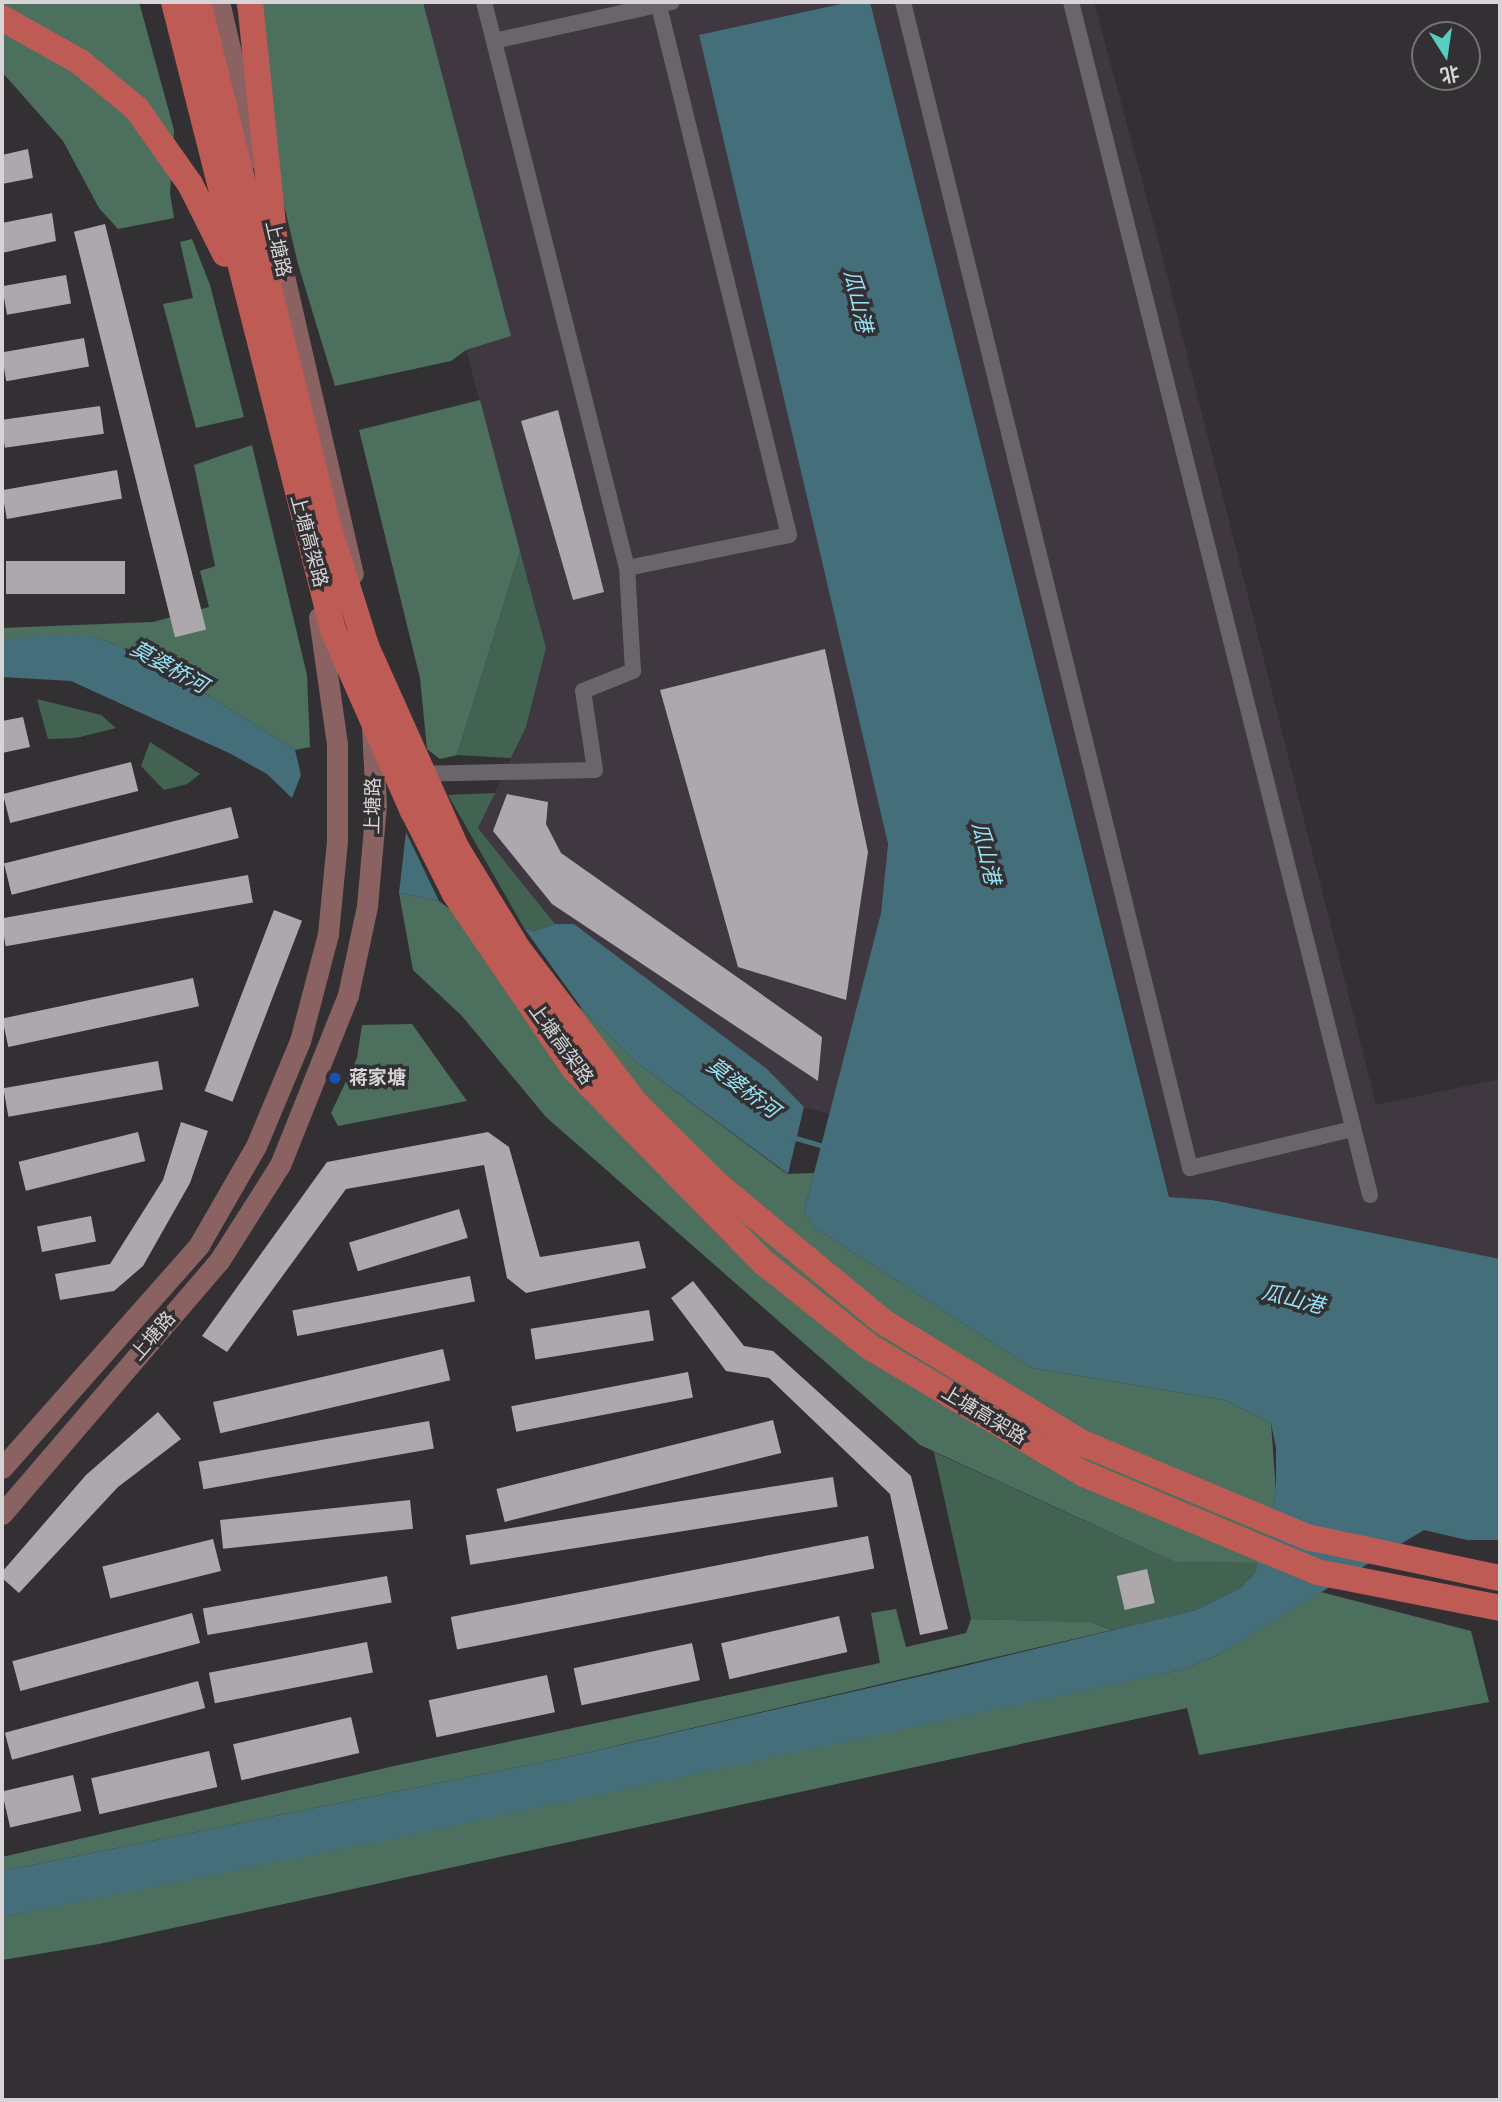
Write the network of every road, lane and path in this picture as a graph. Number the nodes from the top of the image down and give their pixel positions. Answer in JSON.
{"nodes":[{"id":1,"x":174,"y":2,"type":"edge"},
{"id":2,"x":198,"y":2,"type":"edge"},
{"id":3,"x":219,"y":2,"type":"edge"},
{"id":4,"x":484,"y":2,"type":"edge"},
{"id":5,"x":903,"y":2,"type":"edge"},
{"id":6,"x":1071,"y":2,"type":"edge"},
{"id":7,"x":663,"y":3,"type":"edge"},
{"id":8,"x":250,"y":6,"type":"edge"},
{"id":9,"x":2,"y":18,"type":"edge"},
{"id":10,"x":495,"y":41,"type":"junction"},
{"id":11,"x":257,"y":331,"type":"junction"},
{"id":12,"x":285,"y":356,"type":"junction"},
{"id":13,"x":627,"y":568,"type":"junction"},
{"id":14,"x":374,"y":775,"type":"junction"},
{"id":15,"x":1353,"y":1129,"type":"junction"},
{"id":16,"x":1370,"y":1195,"type":"dead end"},
{"id":17,"x":2,"y":1467,"type":"edge"},
{"id":18,"x":2,"y":1514,"type":"edge"},
{"id":19,"x":1500,"y":1578,"type":"edge"},
{"id":20,"x":1500,"y":1608,"type":"edge"}],
"edges":[{"from":1,"to":11,"type":"highway","name":"上塘高架路"},
{"from":1,"to":17,"type":"main road","name":"上塘路"},
{"from":2,"to":12,"type":"highway","name":"上塘高架路"},
{"from":3,"to":14,"type":"main road","name":"上塘路"},
{"from":4,"to":10,"type":"street"},
{"from":5,"to":15,"type":"street"},
{"from":6,"to":15,"type":"street"},
{"from":7,"to":10,"type":"street"},
{"from":7,"to":13,"type":"street"},
{"from":8,"to":12,"type":"highway"},
{"from":9,"to":11,"type":"highway"},
{"from":10,"to":13,"type":"street"},
{"from":11,"to":20,"type":"highway","name":"上塘高架路"},
{"from":12,"to":19,"type":"highway","name":"上塘高架路"},
{"from":13,"to":14,"type":"street"},
{"from":14,"to":18,"type":"main road","name":"上塘路"},
{"from":15,"to":16,"type":"street"}]}
